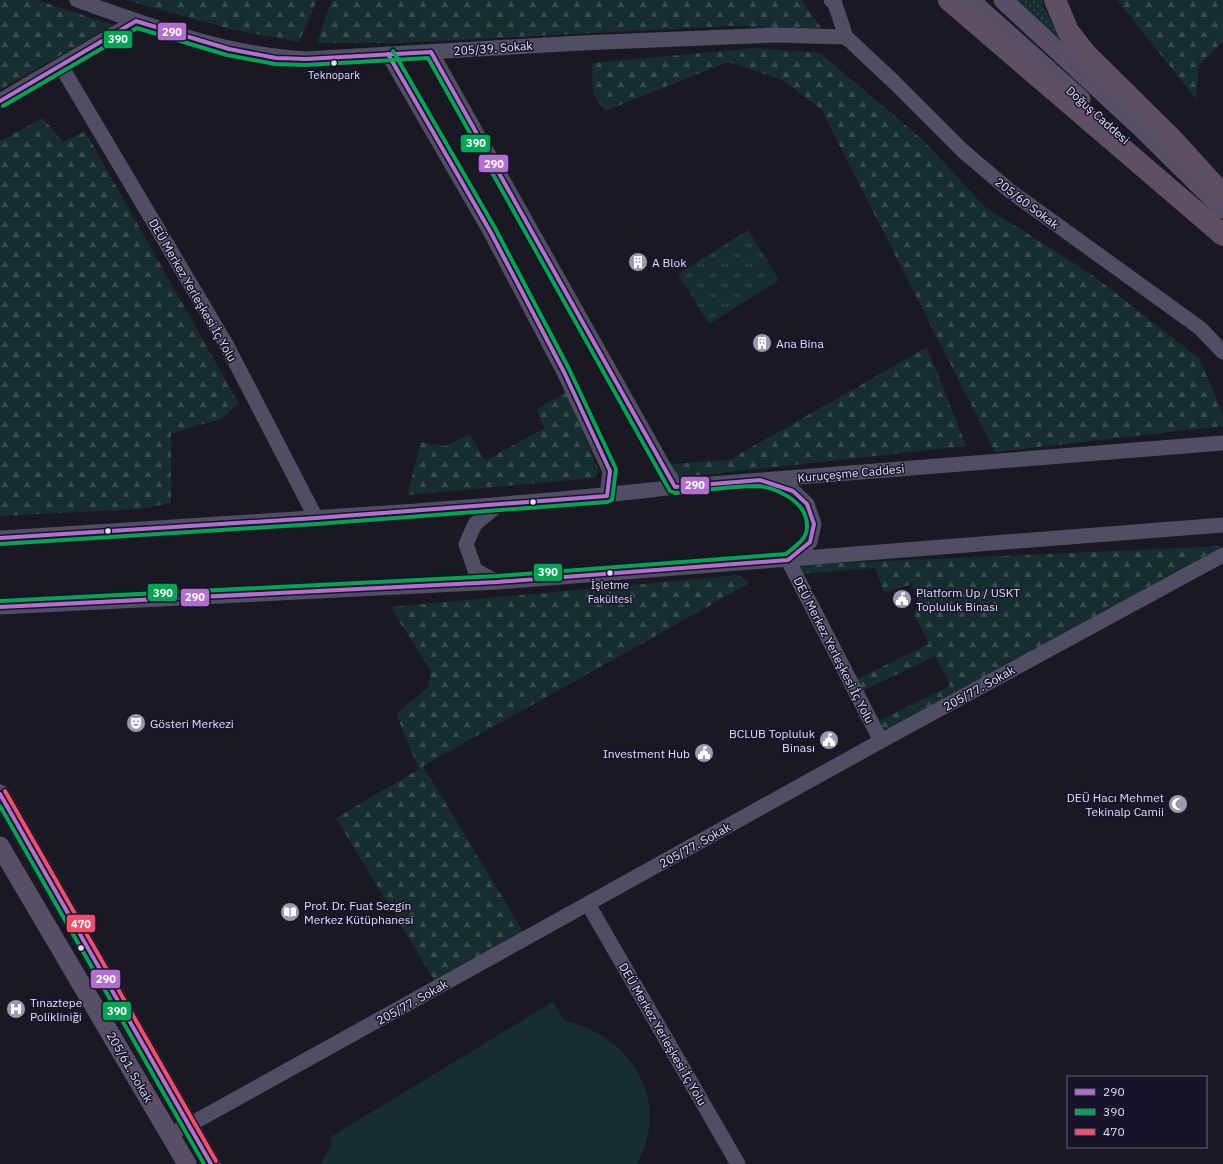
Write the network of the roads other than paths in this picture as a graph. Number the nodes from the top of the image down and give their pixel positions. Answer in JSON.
{"nodes":[{"id":1,"x":77,"y":0,"type":"edge"},
{"id":2,"x":831,"y":0,"type":"edge"},
{"id":3,"x":949,"y":0,"type":"edge"},
{"id":4,"x":970,"y":0,"type":"edge"},
{"id":5,"x":1003,"y":0,"type":"edge"},
{"id":6,"x":1055,"y":0,"type":"edge"},
{"id":7,"x":136,"y":21,"type":"junction"},
{"id":8,"x":846,"y":37,"type":"junction"},
{"id":9,"x":431,"y":52,"type":"junction"},
{"id":10,"x":388,"y":54,"type":"junction"},
{"id":11,"x":61,"y":66,"type":"junction"},
{"id":12,"x":0,"y":101,"type":"edge"},
{"id":13,"x":1223,"y":195,"type":"edge"},
{"id":14,"x":1223,"y":209,"type":"edge"},
{"id":15,"x":1223,"y":234,"type":"edge"},
{"id":16,"x":1223,"y":352,"type":"edge"},
{"id":17,"x":1223,"y":443,"type":"edge"},
{"id":18,"x":760,"y":480,"type":"junction"},
{"id":19,"x":675,"y":487,"type":"junction"},
{"id":20,"x":607,"y":496,"type":"junction"},
{"id":21,"x":498,"y":504,"type":"junction"},
{"id":22,"x":316,"y":518,"type":"junction"},
{"id":23,"x":1223,"y":525,"type":"edge"},
{"id":24,"x":0,"y":538,"type":"edge"},
{"id":25,"x":1222,"y":556,"type":"edge"},
{"id":26,"x":788,"y":560,"type":"junction"},
{"id":27,"x":497,"y":582,"type":"junction"},
{"id":28,"x":0,"y":607,"type":"edge"},
{"id":29,"x":880,"y":741,"type":"junction"},
{"id":30,"x":0,"y":794,"type":"edge"},
{"id":31,"x":0,"y":846,"type":"edge"},
{"id":32,"x":588,"y":904,"type":"junction"},
{"id":33,"x":190,"y":1125,"type":"junction"},
{"id":34,"x":170,"y":1134,"type":"junction"},
{"id":35,"x":187,"y":1164,"type":"edge"},
{"id":36,"x":212,"y":1164,"type":"edge"},
{"id":37,"x":738,"y":1164,"type":"edge"}],
"edges":[{"from":1,"to":7,"type":"street","name":"205/39. Sokak"},
{"from":2,"to":8,"type":"street"},
{"from":3,"to":15,"type":"highway"},
{"from":4,"to":15,"type":"main road","name":"Doğuş Caddesi"},
{"from":5,"to":14,"type":"main road","name":"Doğuş Caddesi"},
{"from":6,"to":13,"type":"highway"},
{"from":7,"to":10,"type":"street","name":"205/39. Sokak"},
{"from":7,"to":11,"type":"street"},
{"from":8,"to":9,"type":"street","name":"205/39. Sokak"},
{"from":8,"to":16,"type":"street","name":"205/60 Sokak"},
{"from":9,"to":10,"type":"street","name":"205/39. Sokak"},
{"from":9,"to":19,"type":"street"},
{"from":10,"to":20,"type":"street"},
{"from":11,"to":12,"type":"street"},
{"from":11,"to":22,"type":"street","name":"DEÜ Merkez Yerleşkesi İç Yolu"},
{"from":17,"to":18,"type":"street","name":"Kuruçeşme Caddesi"},
{"from":18,"to":19,"type":"street","name":"Kuruçeşme Caddesi"},
{"from":18,"to":26,"type":"street"},
{"from":19,"to":20,"type":"street","name":"Kuruçeşme Caddesi"},
{"from":20,"to":21,"type":"street","name":"Kuruçeşme Caddesi"},
{"from":21,"to":22,"type":"street","name":"Kuruçeşme Caddesi"},
{"from":21,"to":27,"type":"street"},
{"from":22,"to":24,"type":"street","name":"Kuruçeşme Caddesi"},
{"from":23,"to":26,"type":"street"},
{"from":25,"to":29,"type":"street","name":"205/77. Sokak"},
{"from":26,"to":27,"type":"street"},
{"from":26,"to":29,"type":"street","name":"DEÜ Merkez Yerleşkesi İç Yolu"},
{"from":27,"to":28,"type":"street"},
{"from":29,"to":32,"type":"street","name":"205/77. Sokak"},
{"from":30,"to":33,"type":"main road","name":"205/61. Sokak"},
{"from":31,"to":34,"type":"main road","name":"205/61. Sokak"},
{"from":32,"to":33,"type":"street","name":"205/77. Sokak"},
{"from":32,"to":37,"type":"street","name":"DEÜ Merkez Yerleşkesi İç Yolu"},
{"from":33,"to":34,"type":"street","name":"205/77. Sokak"},
{"from":33,"to":36,"type":"main road","name":"205/61. Sokak"},
{"from":34,"to":35,"type":"main road","name":"205/61. Sokak"}]}
